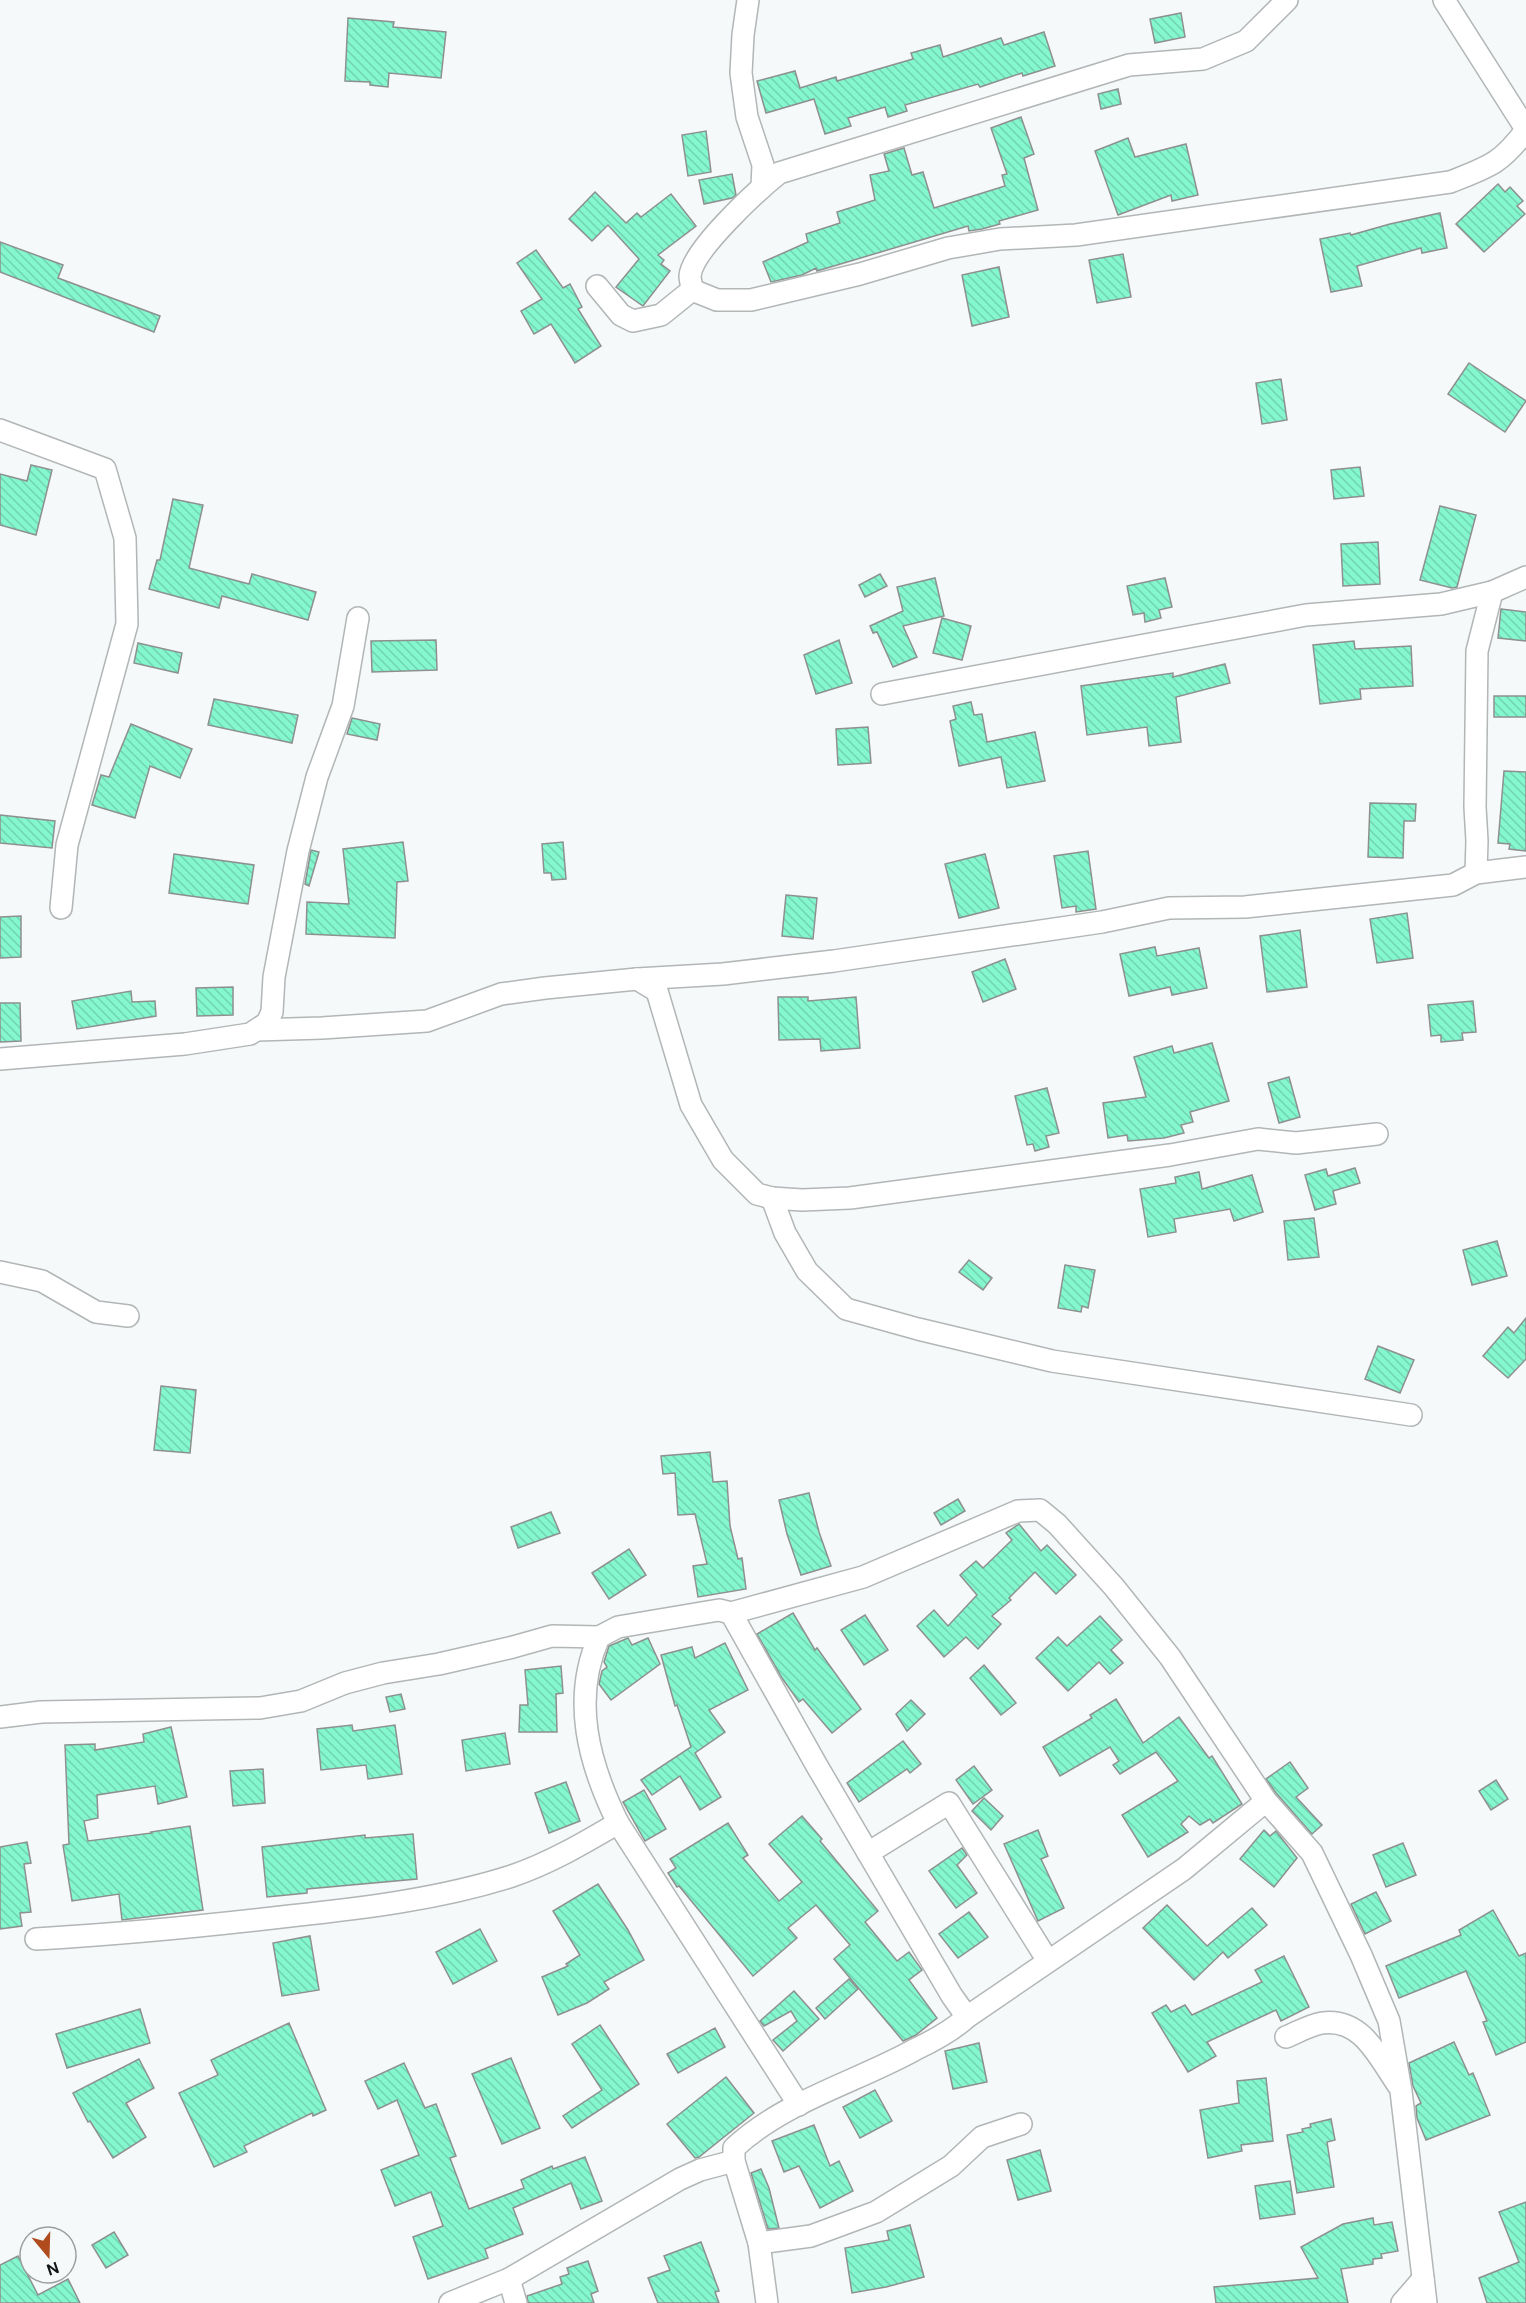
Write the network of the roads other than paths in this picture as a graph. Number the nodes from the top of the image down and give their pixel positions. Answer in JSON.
{"nodes":[{"id":1,"x":748,"y":0,"type":"edge"},
{"id":2,"x":1287,"y":0,"type":"edge"},
{"id":3,"x":1444,"y":0,"type":"edge"},
{"id":4,"x":1526,"y":129,"type":"edge"},
{"id":5,"x":762,"y":186,"type":"junction"},
{"id":6,"x":597,"y":286,"type":"dead end"},
{"id":7,"x":692,"y":290,"type":"junction"},
{"id":8,"x":0,"y":430,"type":"edge"},
{"id":9,"x":1526,"y":577,"type":"edge"},
{"id":10,"x":1492,"y":592,"type":"junction"},
{"id":11,"x":358,"y":618,"type":"dead end"},
{"id":12,"x":882,"y":694,"type":"dead end"},
{"id":13,"x":1526,"y":867,"type":"edge"},
{"id":14,"x":1476,"y":873,"type":"junction"},
{"id":15,"x":61,"y":908,"type":"dead end"},
{"id":16,"x":637,"y":979,"type":"junction"},
{"id":17,"x":257,"y":1030,"type":"junction"},
{"id":18,"x":0,"y":1059,"type":"edge"},
{"id":19,"x":1377,"y":1134,"type":"dead end"},
{"id":20,"x":771,"y":1198,"type":"junction"},
{"id":21,"x":0,"y":1272,"type":"edge"},
{"id":22,"x":128,"y":1316,"type":"dead end"},
{"id":23,"x":1411,"y":1415,"type":"dead end"},
{"id":24,"x":731,"y":1614,"type":"junction"},
{"id":25,"x":599,"y":1636,"type":"junction"},
{"id":26,"x":0,"y":1717,"type":"edge"},
{"id":27,"x":1266,"y":1800,"type":"junction"},
{"id":28,"x":618,"y":1823,"type":"junction"},
{"id":29,"x":868,"y":1853,"type":"junction"},
{"id":30,"x":36,"y":1939,"type":"dead end"},
{"id":31,"x":1048,"y":1961,"type":"junction"},
{"id":32,"x":967,"y":2017,"type":"junction"},
{"id":33,"x":1286,"y":2037,"type":"dead end"},
{"id":34,"x":1401,"y":2091,"type":"junction"},
{"id":35,"x":799,"y":2105,"type":"junction"},
{"id":36,"x":1021,"y":2124,"type":"dead end"},
{"id":37,"x":734,"y":2161,"type":"junction"},
{"id":38,"x":759,"y":2243,"type":"junction"},
{"id":39,"x":508,"y":2279,"type":"junction"},
{"id":40,"x":1423,"y":2279,"type":"junction"},
{"id":41,"x":450,"y":2303,"type":"edge"},
{"id":42,"x":516,"y":2303,"type":"edge"},
{"id":43,"x":767,"y":2303,"type":"edge"},
{"id":44,"x":1402,"y":2303,"type":"edge"},
{"id":45,"x":1426,"y":2303,"type":"edge"}],
"edges":[{"from":1,"to":5,"type":"street"},
{"from":2,"to":5,"type":"street"},
{"from":3,"to":4,"type":"street"},
{"from":4,"to":7,"type":"street"},
{"from":5,"to":7,"type":"street"},
{"from":6,"to":7,"type":"street"},
{"from":8,"to":15,"type":"street"},
{"from":9,"to":10,"type":"street"},
{"from":10,"to":12,"type":"street"},
{"from":10,"to":14,"type":"street"},
{"from":11,"to":17,"type":"street"},
{"from":13,"to":14,"type":"street"},
{"from":14,"to":16,"type":"street"},
{"from":16,"to":17,"type":"street"},
{"from":16,"to":20,"type":"street"},
{"from":17,"to":18,"type":"street"},
{"from":19,"to":20,"type":"street"},
{"from":20,"to":23,"type":"street"},
{"from":21,"to":22,"type":"street"},
{"from":24,"to":25,"type":"street"},
{"from":24,"to":27,"type":"street"},
{"from":24,"to":29,"type":"street"},
{"from":25,"to":26,"type":"street"},
{"from":25,"to":28,"type":"street"},
{"from":27,"to":31,"type":"street"},
{"from":27,"to":34,"type":"street"},
{"from":28,"to":30,"type":"street"},
{"from":28,"to":35,"type":"street"},
{"from":29,"to":31,"type":"street"},
{"from":29,"to":32,"type":"street"},
{"from":31,"to":32,"type":"street"},
{"from":32,"to":35,"type":"street"},
{"from":33,"to":34,"type":"street"},
{"from":34,"to":40,"type":"street"},
{"from":35,"to":37,"type":"street"},
{"from":36,"to":38,"type":"street"},
{"from":37,"to":38,"type":"street"},
{"from":37,"to":39,"type":"street"},
{"from":38,"to":43,"type":"street"},
{"from":39,"to":41,"type":"street"},
{"from":39,"to":42,"type":"street"},
{"from":40,"to":44,"type":"street"},
{"from":40,"to":45,"type":"street"}]}
